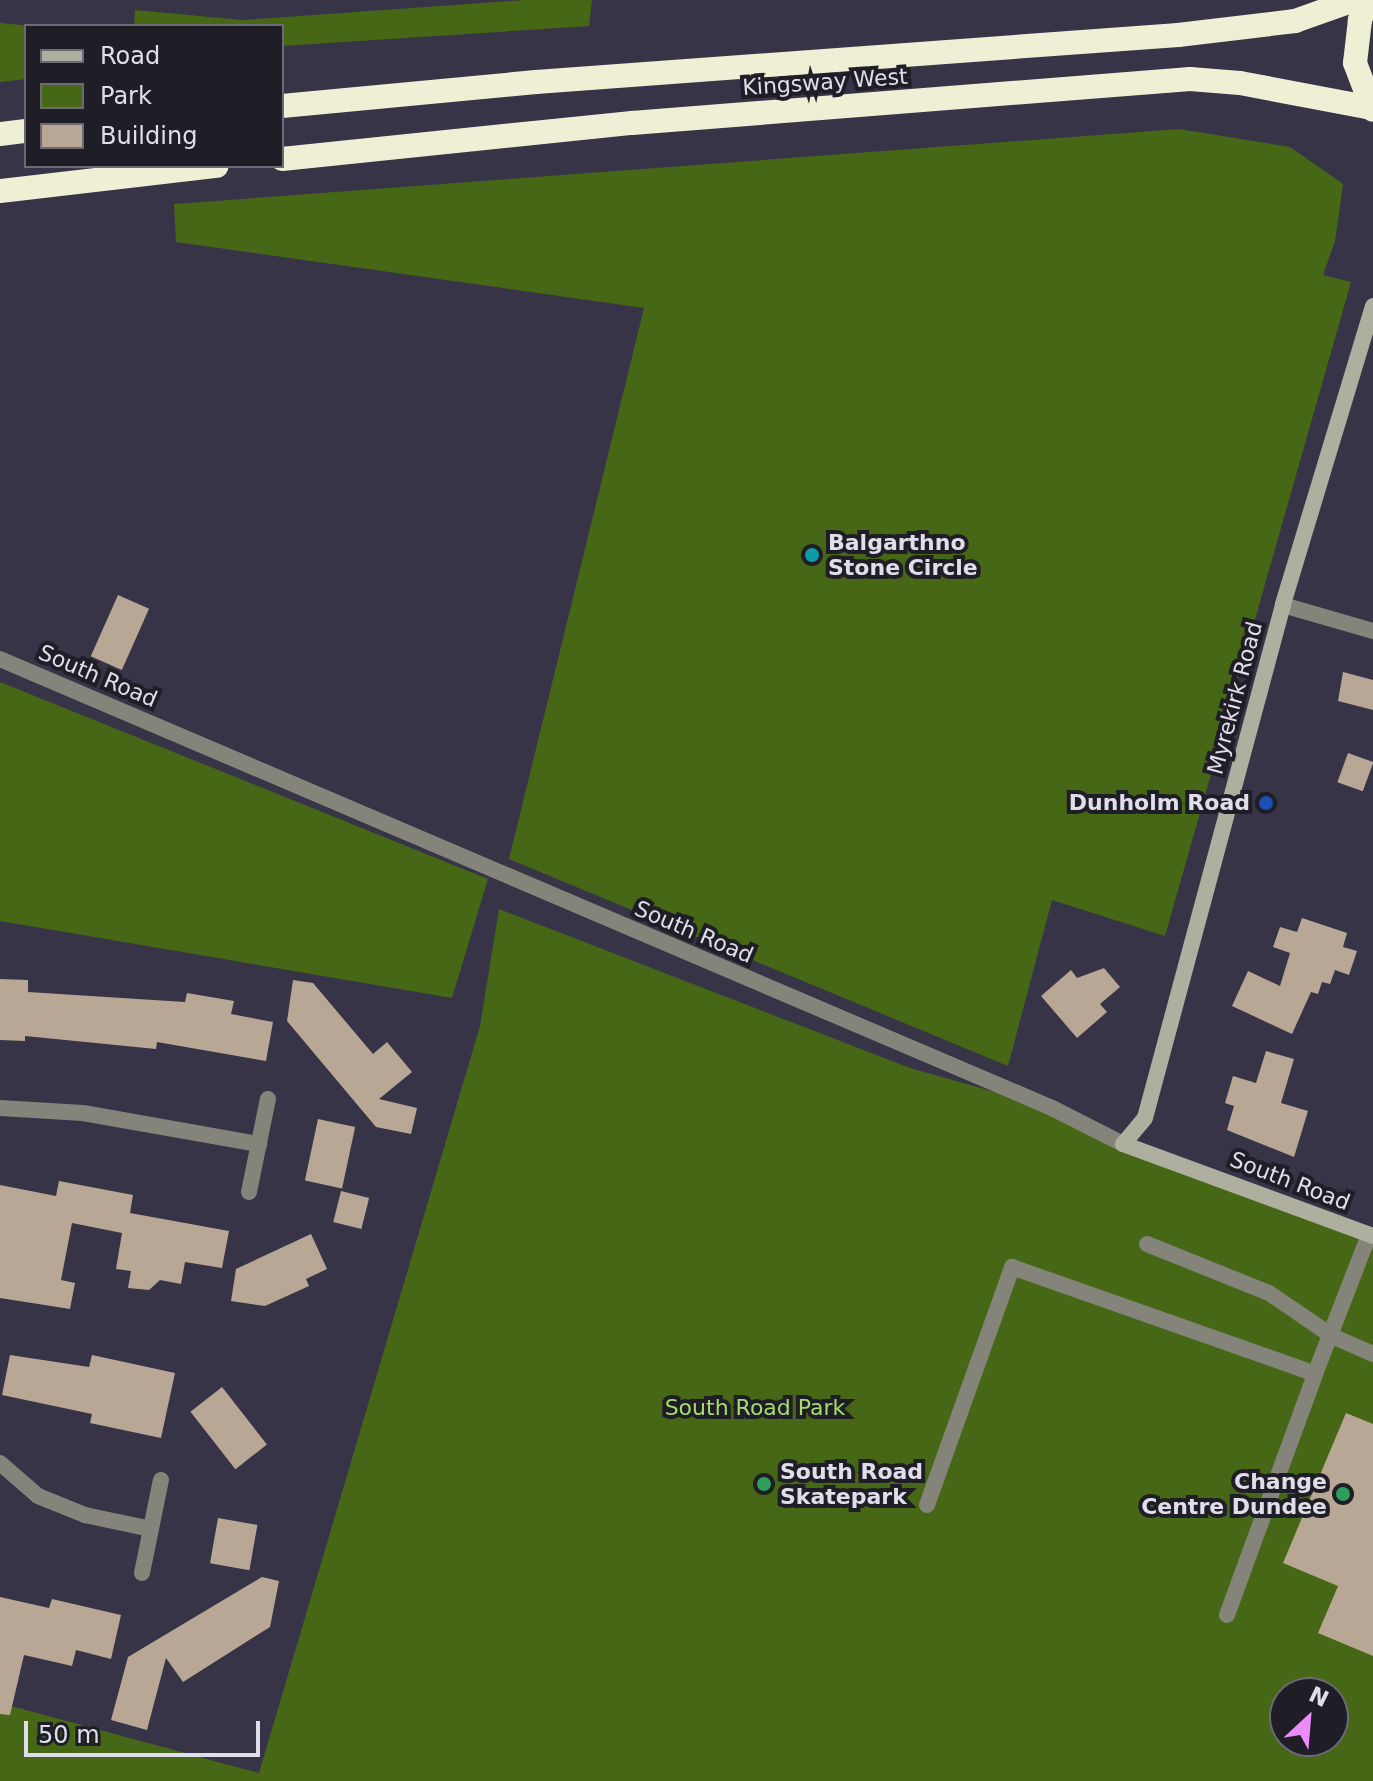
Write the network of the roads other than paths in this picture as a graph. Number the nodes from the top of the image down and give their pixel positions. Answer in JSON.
{"nodes":[{"id":1,"x":1354,"y":0,"type":"edge"},
{"id":2,"x":1368,"y":0,"type":"edge"},
{"id":3,"x":284,"y":106,"type":"edge"},
{"id":4,"x":1372,"y":109,"type":"edge"},
{"id":5,"x":24,"y":131,"type":"edge"},
{"id":6,"x":0,"y":134,"type":"edge"},
{"id":7,"x":284,"y":159,"type":"edge"},
{"id":8,"x":200,"y":168,"type":"edge"},
{"id":9,"x":0,"y":191,"type":"edge"},
{"id":10,"x":1373,"y":306,"type":"edge"},
{"id":11,"x":1283,"y":605,"type":"junction"},
{"id":12,"x":1373,"y":631,"type":"edge"},
{"id":13,"x":0,"y":659,"type":"edge"},
{"id":14,"x":268,"y":1099,"type":"dead end"},
{"id":15,"x":0,"y":1108,"type":"edge"},
{"id":16,"x":259,"y":1144,"type":"junction"},
{"id":17,"x":1123,"y":1144,"type":"junction"},
{"id":18,"x":249,"y":1192,"type":"dead end"},
{"id":19,"x":1371,"y":1236,"type":"edge"},
{"id":20,"x":1147,"y":1244,"type":"dead end"},
{"id":21,"x":1332,"y":1336,"type":"junction"},
{"id":22,"x":1373,"y":1354,"type":"edge"},
{"id":23,"x":1315,"y":1374,"type":"junction"},
{"id":24,"x":0,"y":1463,"type":"edge"},
{"id":25,"x":161,"y":1480,"type":"dead end"},
{"id":26,"x":927,"y":1505,"type":"dead end"},
{"id":27,"x":151,"y":1529,"type":"junction"},
{"id":28,"x":142,"y":1573,"type":"dead end"},
{"id":29,"x":1227,"y":1615,"type":"dead end"}],
"edges":[{"from":1,"to":3,"type":"highway","name":"Kingsway West"},
{"from":2,"to":4,"type":"highway","name":"Kingsway West"},
{"from":4,"to":7,"type":"highway","name":"Kingsway West"},
{"from":5,"to":6,"type":"highway"},
{"from":8,"to":9,"type":"highway"},
{"from":10,"to":11,"type":"street","name":"Myrekirk Road"},
{"from":11,"to":12,"type":"street"},
{"from":11,"to":17,"type":"street","name":"Myrekirk Road"},
{"from":13,"to":17,"type":"street","name":"South Road"},
{"from":14,"to":16,"type":"street"},
{"from":15,"to":16,"type":"street"},
{"from":16,"to":18,"type":"street"},
{"from":17,"to":19,"type":"street","name":"South Road"},
{"from":19,"to":21,"type":"street"},
{"from":20,"to":21,"type":"street"},
{"from":21,"to":22,"type":"street"},
{"from":21,"to":23,"type":"street"},
{"from":23,"to":26,"type":"street"},
{"from":23,"to":29,"type":"street"},
{"from":24,"to":27,"type":"street"},
{"from":25,"to":27,"type":"street"},
{"from":27,"to":28,"type":"street"}]}
